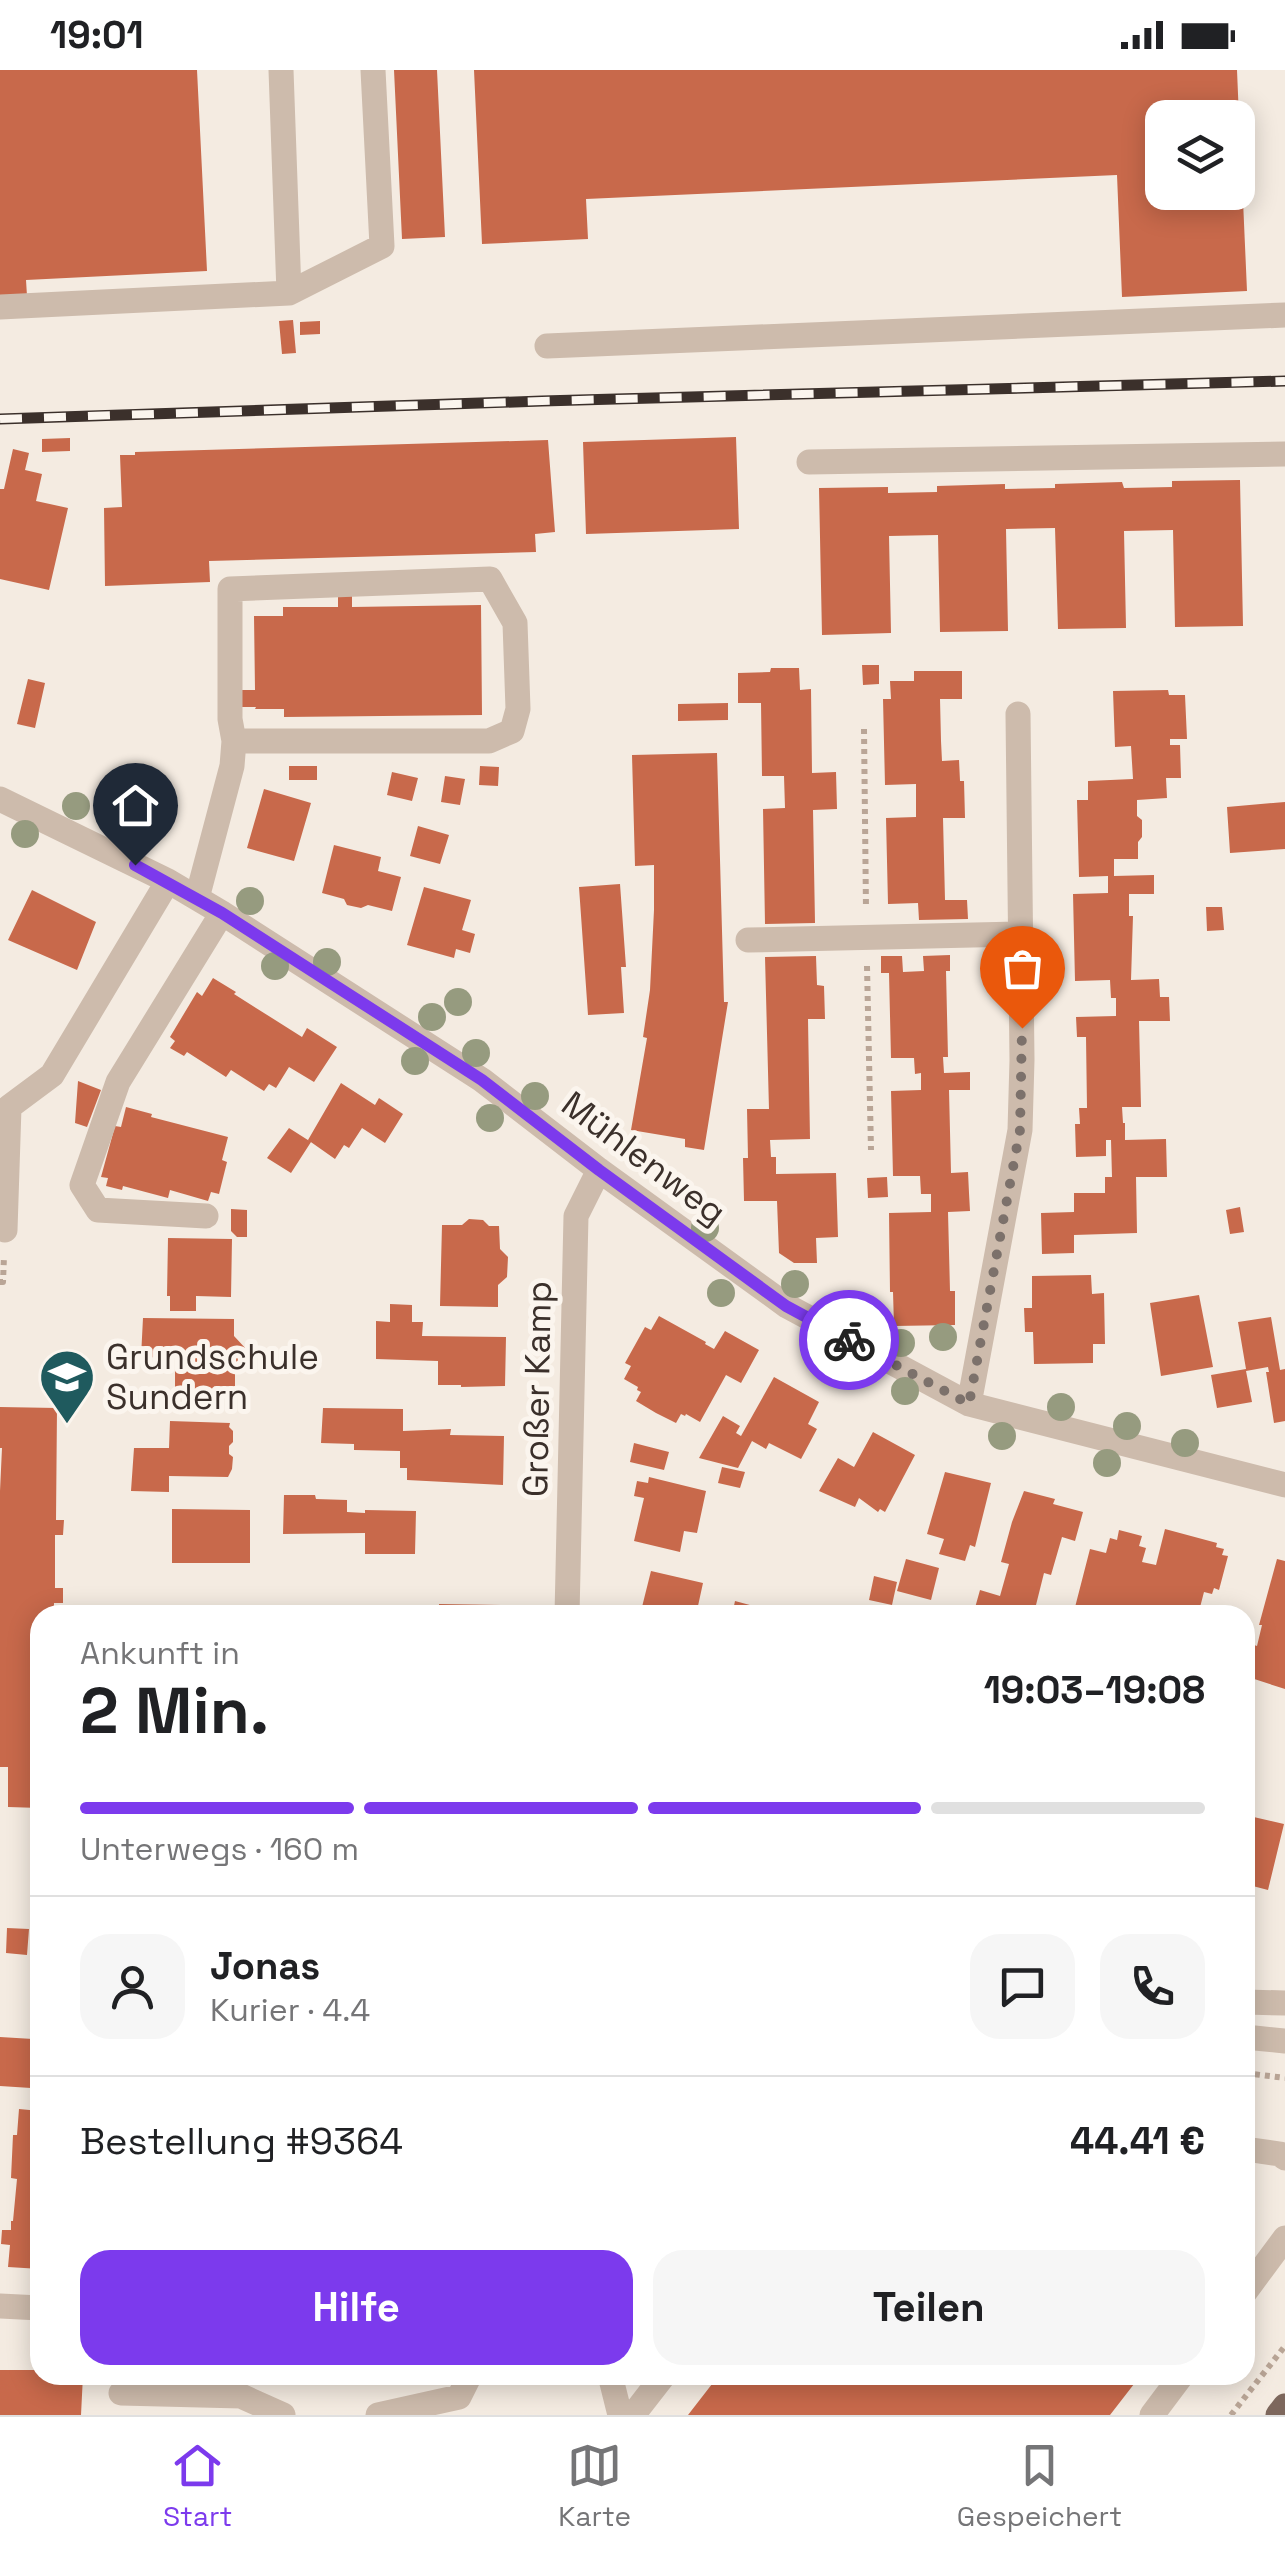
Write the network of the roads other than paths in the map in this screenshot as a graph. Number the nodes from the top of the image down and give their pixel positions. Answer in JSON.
{"nodes":[{"id":1,"x":281,"y":70,"type":"edge"},
{"id":2,"x":374,"y":70,"type":"edge"},
{"id":3,"x":289,"y":293,"type":"junction"},
{"id":4,"x":0,"y":307,"type":"edge"},
{"id":5,"x":1285,"y":315,"type":"edge"},
{"id":6,"x":548,"y":346,"type":"dead end"},
{"id":7,"x":1285,"y":454,"type":"edge"},
{"id":8,"x":809,"y":462,"type":"dead end"},
{"id":9,"x":1018,"y":714,"type":"dead end"},
{"id":10,"x":234,"y":741,"type":"junction"},
{"id":11,"x":0,"y":799,"type":"edge"},
{"id":12,"x":168,"y":881,"type":"junction"},
{"id":13,"x":197,"y":898,"type":"junction"},
{"id":14,"x":222,"y":913,"type":"junction"},
{"id":15,"x":1020,"y":934,"type":"junction"},
{"id":16,"x":748,"y":940,"type":"dead end"},
{"id":17,"x":599,"y":1170,"type":"junction"},
{"id":18,"x":206,"y":1216,"type":"dead end"},
{"id":19,"x":5,"y":1230,"type":"dead end"},
{"id":20,"x":969,"y":1404,"type":"junction"},
{"id":21,"x":1285,"y":1485,"type":"edge"},
{"id":22,"x":568,"y":1605,"type":"edge"},
{"id":23,"x":1255,"y":2002,"type":"edge"},
{"id":24,"x":1285,"y":2003,"type":"edge"},
{"id":25,"x":1255,"y":2038,"type":"edge"},
{"id":26,"x":1285,"y":2041,"type":"edge"},
{"id":27,"x":1255,"y":2150,"type":"edge"},
{"id":28,"x":1285,"y":2158,"type":"edge"},
{"id":29,"x":1285,"y":2238,"type":"edge"},
{"id":30,"x":1255,"y":2278,"type":"edge"},
{"id":31,"x":0,"y":2306,"type":"edge"},
{"id":32,"x":30,"y":2308,"type":"edge"},
{"id":33,"x":465,"y":2385,"type":"edge"},
{"id":34,"x":612,"y":2385,"type":"edge"},
{"id":35,"x":656,"y":2385,"type":"edge"},
{"id":36,"x":1174,"y":2385,"type":"edge"},
{"id":37,"x":121,"y":2393,"type":"dead end"},
{"id":38,"x":1285,"y":2406,"type":"edge"},
{"id":39,"x":284,"y":2415,"type":"edge"},
{"id":40,"x":378,"y":2415,"type":"edge"},
{"id":41,"x":620,"y":2415,"type":"edge"},
{"id":42,"x":633,"y":2415,"type":"edge"},
{"id":43,"x":1152,"y":2415,"type":"edge"},
{"id":44,"x":1278,"y":2415,"type":"edge"}],
"edges":[{"from":1,"to":3,"type":"street"},
{"from":2,"to":3,"type":"street"},
{"from":3,"to":4,"type":"street"},
{"from":5,"to":6,"type":"street"},
{"from":7,"to":8,"type":"street"},
{"from":9,"to":15,"type":"street"},
{"from":10,"to":10,"type":"street"},
{"from":10,"to":13,"type":"street"},
{"from":11,"to":12,"type":"street","name":"Mühlenweg"},
{"from":12,"to":13,"type":"street","name":"Mühlenweg"},
{"from":12,"to":19,"type":"street"},
{"from":13,"to":14,"type":"street","name":"Mühlenweg"},
{"from":14,"to":17,"type":"street","name":"Mühlenweg"},
{"from":14,"to":18,"type":"street"},
{"from":15,"to":16,"type":"street"},
{"from":15,"to":20,"type":"street"},
{"from":17,"to":20,"type":"street","name":"Mühlenweg"},
{"from":17,"to":22,"type":"street","name":"Großer Kamp"},
{"from":20,"to":21,"type":"street","name":"Mühlenweg"},
{"from":23,"to":24,"type":"street"},
{"from":25,"to":26,"type":"street"},
{"from":27,"to":28,"type":"street"},
{"from":29,"to":30,"type":"street"},
{"from":31,"to":32,"type":"street"},
{"from":33,"to":40,"type":"street"},
{"from":34,"to":41,"type":"street"},
{"from":35,"to":42,"type":"street"},
{"from":36,"to":43,"type":"street"},
{"from":37,"to":39,"type":"street"},
{"from":38,"to":44,"type":"main road"}]}
